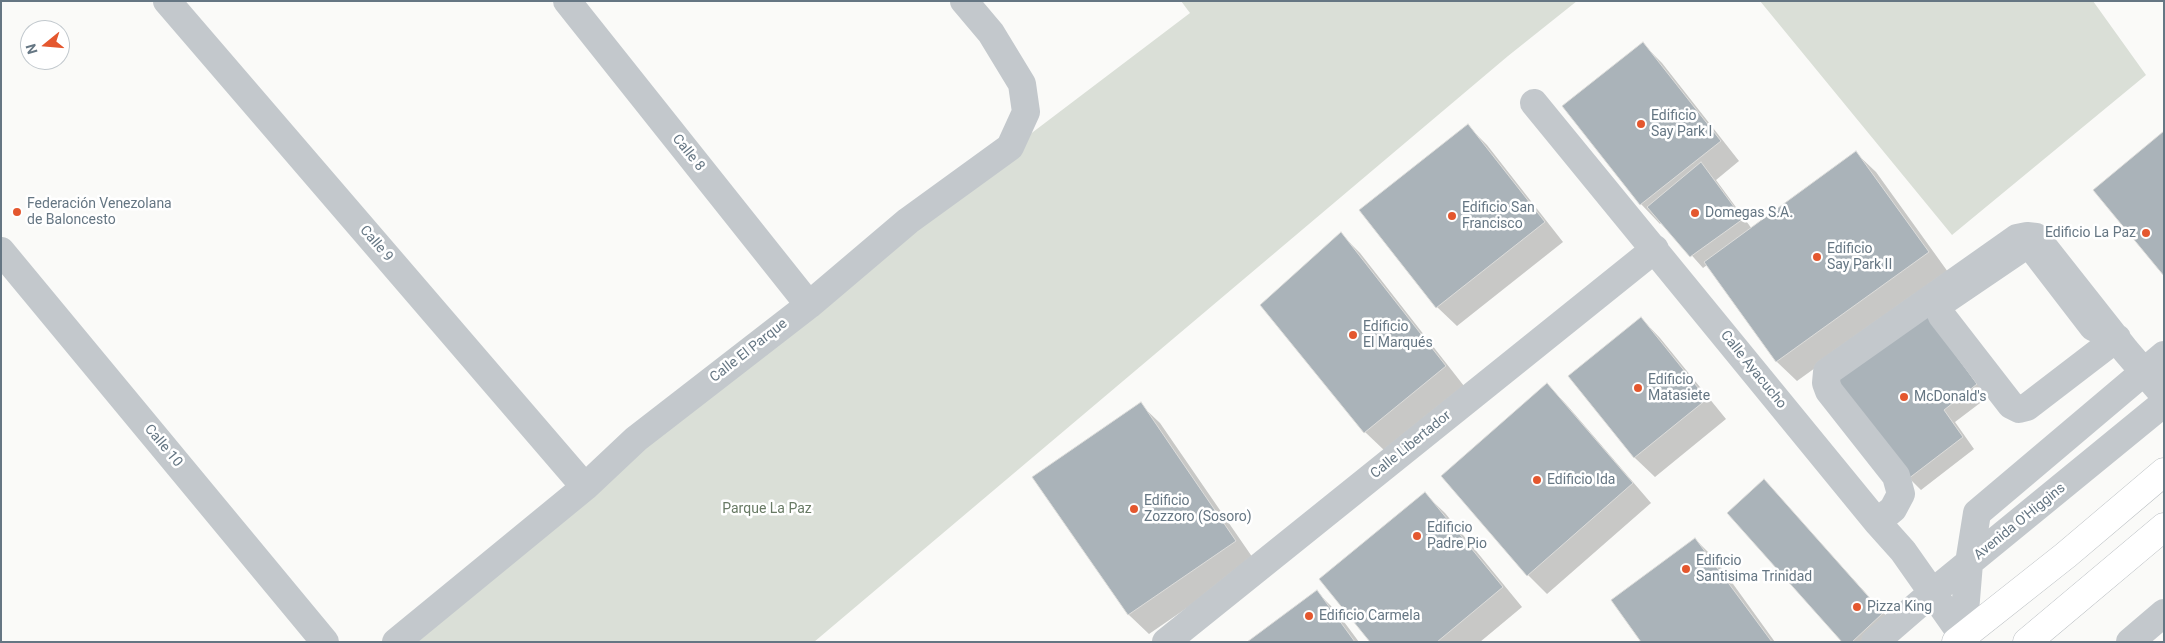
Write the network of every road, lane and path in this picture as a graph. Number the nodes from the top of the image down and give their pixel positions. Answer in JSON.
{"nodes":[{"id":1,"x":167,"y":1,"type":"edge"},
{"id":2,"x":567,"y":1,"type":"edge"},
{"id":3,"x":964,"y":1,"type":"edge"},
{"id":4,"x":1534,"y":103,"type":"dead end"},
{"id":5,"x":1655,"y":249,"type":"junction"},
{"id":6,"x":1,"y":252,"type":"edge"},
{"id":7,"x":809,"y":305,"type":"junction"},
{"id":8,"x":2117,"y":338,"type":"junction"},
{"id":9,"x":2154,"y":363,"type":"edge"},
{"id":10,"x":2164,"y":395,"type":"edge"},
{"id":11,"x":2164,"y":402,"type":"edge"},
{"id":12,"x":2164,"y":472,"type":"edge"},
{"id":13,"x":585,"y":487,"type":"junction"},
{"id":14,"x":1877,"y":522,"type":"junction"},
{"id":15,"x":2164,"y":527,"type":"edge"},
{"id":16,"x":1969,"y":564,"type":"junction"},
{"id":17,"x":1933,"y":592,"type":"junction"},
{"id":18,"x":2164,"y":613,"type":"edge"},
{"id":19,"x":1962,"y":640,"type":"edge"},
{"id":20,"x":325,"y":642,"type":"edge"},
{"id":21,"x":396,"y":642,"type":"edge"},
{"id":22,"x":1166,"y":642,"type":"edge"},
{"id":23,"x":1875,"y":642,"type":"edge"},
{"id":24,"x":2027,"y":642,"type":"edge"},
{"id":25,"x":2130,"y":642,"type":"edge"}],
"edges":[{"from":1,"to":13,"type":"street","name":"Calle 9"},
{"from":2,"to":7,"type":"street","name":"Calle 8"},
{"from":3,"to":7,"type":"street","name":"Calle El Parque"},
{"from":4,"to":5,"type":"street","name":"Calle Ayacucho"},
{"from":5,"to":14,"type":"street","name":"Calle Ayacucho"},
{"from":5,"to":22,"type":"street","name":"Calle Libertador"},
{"from":6,"to":20,"type":"street","name":"Calle 10"},
{"from":7,"to":13,"type":"street","name":"Calle El Parque"},
{"from":8,"to":8,"type":"street"},
{"from":8,"to":9,"type":"street"},
{"from":8,"to":14,"type":"street"},
{"from":9,"to":10,"type":"street"},
{"from":9,"to":16,"type":"street"},
{"from":11,"to":16,"type":"street","name":"Avenida O'Higgins"},
{"from":12,"to":19,"type":"main road"},
{"from":13,"to":21,"type":"street","name":"Calle El Parque"},
{"from":14,"to":17,"type":"street","name":"Calle Ayacucho"},
{"from":15,"to":24,"type":"main road"},
{"from":16,"to":17,"type":"street","name":"Avenida O'Higgins"},
{"from":16,"to":19,"type":"street"},
{"from":17,"to":19,"type":"street","name":"Calle Ayacucho"},
{"from":17,"to":23,"type":"street","name":"Avenida O'Higgins"},
{"from":18,"to":25,"type":"street"}]}
